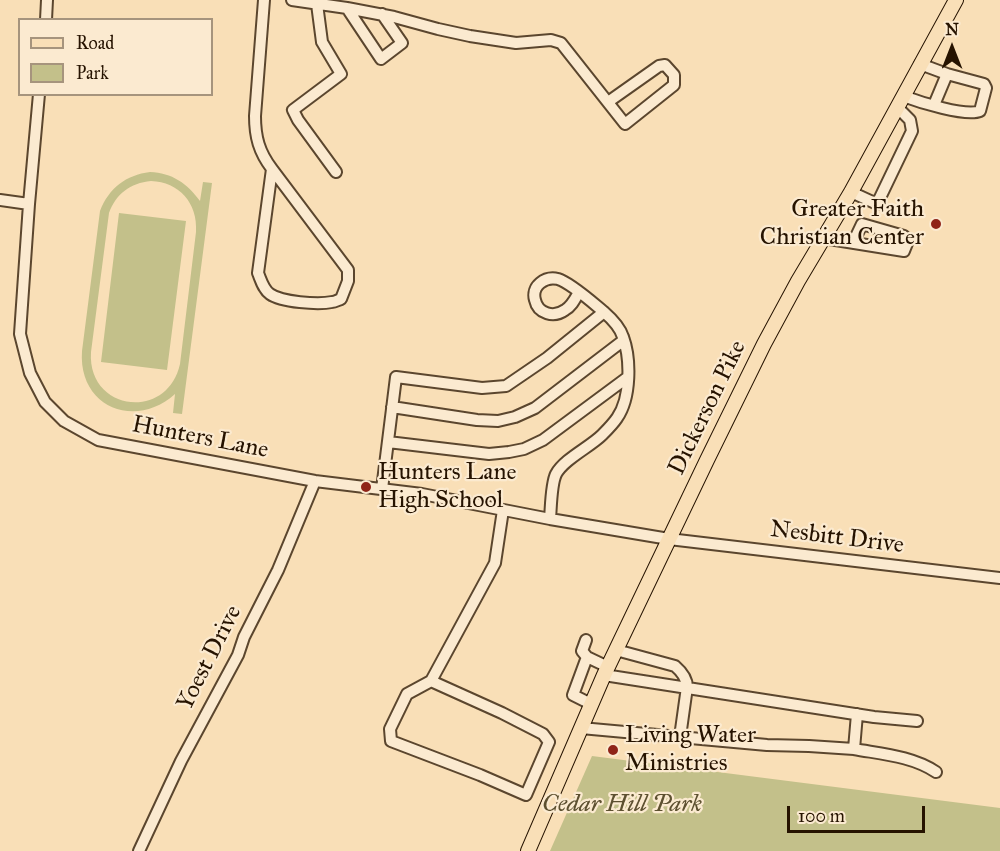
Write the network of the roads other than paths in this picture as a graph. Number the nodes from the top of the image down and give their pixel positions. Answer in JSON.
{"nodes":[{"id":1,"x":47,"y":0,"type":"edge"},
{"id":2,"x":264,"y":0,"type":"edge"},
{"id":3,"x":292,"y":0,"type":"edge"},
{"id":4,"x":956,"y":0,"type":"edge"},
{"id":5,"x":317,"y":4,"type":"junction"},
{"id":6,"x":347,"y":8,"type":"junction"},
{"id":7,"x":382,"y":14,"type":"junction"},
{"id":8,"x":46,"y":18,"type":"edge"},
{"id":9,"x":920,"y":64,"type":"junction"},
{"id":10,"x":947,"y":74,"type":"junction"},
{"id":11,"x":39,"y":96,"type":"edge"},
{"id":12,"x":900,"y":101,"type":"junction"},
{"id":13,"x":608,"y":102,"type":"junction"},
{"id":14,"x":934,"y":105,"type":"junction"},
{"id":15,"x":272,"y":169,"type":"junction"},
{"id":16,"x":336,"y":172,"type":"dead end"},
{"id":17,"x":851,"y":192,"type":"junction"},
{"id":18,"x":0,"y":200,"type":"edge"},
{"id":19,"x":29,"y":204,"type":"junction"},
{"id":20,"x":822,"y":238,"type":"junction"},
{"id":21,"x":853,"y":243,"type":"junction"},
{"id":22,"x":579,"y":292,"type":"dead end"},
{"id":23,"x":604,"y":312,"type":"junction"},
{"id":24,"x":624,"y":340,"type":"junction"},
{"id":25,"x":628,"y":377,"type":"junction"},
{"id":26,"x":392,"y":407,"type":"junction"},
{"id":27,"x":388,"y":442,"type":"junction"},
{"id":28,"x":315,"y":481,"type":"junction"},
{"id":29,"x":381,"y":489,"type":"junction"},
{"id":30,"x":502,"y":510,"type":"junction"},
{"id":31,"x":550,"y":519,"type":"junction"},
{"id":32,"x":669,"y":539,"type":"junction"},
{"id":33,"x":1000,"y":578,"type":"edge"},
{"id":34,"x":586,"y":640,"type":"dead end"},
{"id":35,"x":616,"y":650,"type":"junction"},
{"id":36,"x":587,"y":657,"type":"junction"},
{"id":37,"x":606,"y":671,"type":"junction"},
{"id":38,"x":431,"y":681,"type":"junction"},
{"id":39,"x":687,"y":687,"type":"junction"},
{"id":40,"x":591,"y":704,"type":"junction"},
{"id":41,"x":857,"y":714,"type":"junction"},
{"id":42,"x":917,"y":721,"type":"dead end"},
{"id":43,"x":581,"y":728,"type":"junction"},
{"id":44,"x":680,"y":737,"type":"junction"},
{"id":45,"x":854,"y":749,"type":"junction"},
{"id":46,"x":936,"y":772,"type":"dead end"},
{"id":47,"x":139,"y":851,"type":"edge"},
{"id":48,"x":528,"y":851,"type":"edge"}],
"edges":[{"from":1,"to":8,"type":"street"},
{"from":2,"to":15,"type":"street"},
{"from":3,"to":5,"type":"street"},
{"from":4,"to":9,"type":"main road","name":"Dickerson Pike"},
{"from":5,"to":6,"type":"street"},
{"from":5,"to":16,"type":"street"},
{"from":6,"to":7,"type":"street"},
{"from":6,"to":7,"type":"street"},
{"from":7,"to":13,"type":"street"},
{"from":9,"to":10,"type":"street"},
{"from":9,"to":12,"type":"main road","name":"Dickerson Pike"},
{"from":10,"to":14,"type":"street"},
{"from":10,"to":14,"type":"street"},
{"from":11,"to":19,"type":"street","name":"Hunters Lane"},
{"from":12,"to":14,"type":"street"},
{"from":12,"to":17,"type":"main road","name":"Dickerson Pike"},
{"from":12,"to":17,"type":"street"},
{"from":13,"to":13,"type":"street"},
{"from":15,"to":15,"type":"street"},
{"from":17,"to":20,"type":"main road","name":"Dickerson Pike"},
{"from":18,"to":19,"type":"street"},
{"from":19,"to":28,"type":"street","name":"Hunters Lane"},
{"from":20,"to":21,"type":"street"},
{"from":20,"to":32,"type":"main road","name":"Dickerson Pike"},
{"from":21,"to":21,"type":"street"},
{"from":22,"to":23,"type":"street"},
{"from":23,"to":24,"type":"street"},
{"from":23,"to":26,"type":"street"},
{"from":24,"to":25,"type":"street"},
{"from":24,"to":26,"type":"street"},
{"from":25,"to":27,"type":"street"},
{"from":25,"to":31,"type":"street"},
{"from":26,"to":27,"type":"street"},
{"from":27,"to":29,"type":"street"},
{"from":28,"to":29,"type":"street","name":"Hunters Lane"},
{"from":28,"to":47,"type":"street","name":"Yoest Drive"},
{"from":29,"to":30,"type":"street","name":"Hunters Lane"},
{"from":30,"to":31,"type":"street","name":"Hunters Lane"},
{"from":30,"to":38,"type":"street"},
{"from":31,"to":32,"type":"street","name":"Hunters Lane"},
{"from":32,"to":33,"type":"street","name":"Nesbitt Drive"},
{"from":32,"to":35,"type":"main road","name":"Dickerson Pike"},
{"from":34,"to":36,"type":"street"},
{"from":35,"to":37,"type":"main road","name":"Dickerson Pike"},
{"from":35,"to":39,"type":"street"},
{"from":36,"to":37,"type":"street"},
{"from":36,"to":40,"type":"street"},
{"from":37,"to":39,"type":"street"},
{"from":37,"to":40,"type":"main road","name":"Dickerson Pike"},
{"from":38,"to":38,"type":"street"},
{"from":39,"to":41,"type":"street"},
{"from":39,"to":44,"type":"street"},
{"from":40,"to":43,"type":"main road","name":"Dickerson Pike"},
{"from":41,"to":42,"type":"street"},
{"from":41,"to":45,"type":"street"},
{"from":43,"to":44,"type":"street"},
{"from":43,"to":48,"type":"main road","name":"Dickerson Pike"},
{"from":44,"to":45,"type":"street"},
{"from":45,"to":46,"type":"street"}]}
